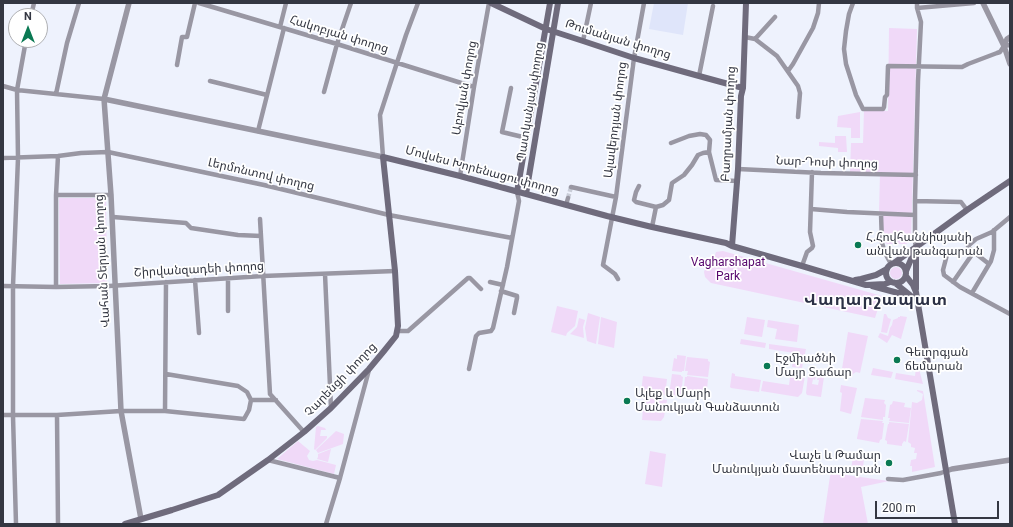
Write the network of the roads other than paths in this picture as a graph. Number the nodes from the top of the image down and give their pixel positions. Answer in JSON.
{"nodes":[{"id":1,"x":79,"y":3,"type":"edge"},
{"id":2,"x":129,"y":3,"type":"edge"},
{"id":3,"x":195,"y":3,"type":"edge"},
{"id":4,"x":199,"y":3,"type":"edge"},
{"id":5,"x":286,"y":3,"type":"edge"},
{"id":6,"x":351,"y":3,"type":"edge"},
{"id":7,"x":418,"y":3,"type":"edge"},
{"id":8,"x":490,"y":3,"type":"edge"},
{"id":9,"x":550,"y":3,"type":"edge"},
{"id":10,"x":558,"y":3,"type":"edge"},
{"id":11,"x":591,"y":3,"type":"edge"},
{"id":12,"x":644,"y":3,"type":"edge"},
{"id":13,"x":746,"y":3,"type":"edge"},
{"id":14,"x":819,"y":3,"type":"edge"},
{"id":15,"x":853,"y":3,"type":"edge"},
{"id":16,"x":974,"y":3,"type":"edge"},
{"id":17,"x":983,"y":3,"type":"edge"},
{"id":18,"x":713,"y":6,"type":"dead end"},
{"id":19,"x":917,"y":6,"type":"edge"},
{"id":20,"x":775,"y":17,"type":"dead end"},
{"id":21,"x":282,"y":28,"type":"junction"},
{"id":22,"x":546,"y":28,"type":"junction"},
{"id":23,"x":553,"y":31,"type":"junction"},
{"id":24,"x":1010,"y":37,"type":"edge"},
{"id":25,"x":745,"y":38,"type":"junction"},
{"id":26,"x":755,"y":39,"type":"junction"},
{"id":27,"x":583,"y":41,"type":"junction"},
{"id":28,"x":337,"y":44,"type":"junction"},
{"id":29,"x":1007,"y":46,"type":"edge"},
{"id":30,"x":25,"y":48,"type":"edge"},
{"id":31,"x":634,"y":58,"type":"junction"},
{"id":32,"x":397,"y":63,"type":"junction"},
{"id":33,"x":1010,"y":64,"type":"edge"},
{"id":34,"x":177,"y":65,"type":"dead end"},
{"id":35,"x":919,"y":67,"type":"junction"},
{"id":36,"x":788,"y":71,"type":"junction"},
{"id":37,"x":699,"y":76,"type":"junction"},
{"id":38,"x":210,"y":81,"type":"dead end"},
{"id":39,"x":3,"y":86,"type":"edge"},
{"id":40,"x":474,"y":87,"type":"junction"},
{"id":41,"x":511,"y":88,"type":"dead end"},
{"id":42,"x":743,"y":88,"type":"junction"},
{"id":43,"x":17,"y":90,"type":"junction"},
{"id":44,"x":324,"y":92,"type":"dead end"},
{"id":45,"x":56,"y":94,"type":"junction"},
{"id":46,"x":267,"y":95,"type":"junction"},
{"id":47,"x":104,"y":99,"type":"junction"},
{"id":48,"x":798,"y":117,"type":"dead end"},
{"id":49,"x":258,"y":131,"type":"junction"},
{"id":50,"x":527,"y":138,"type":"junction"},
{"id":51,"x":671,"y":143,"type":"dead end"},
{"id":52,"x":108,"y":152,"type":"junction"},
{"id":53,"x":709,"y":152,"type":"junction"},
{"id":54,"x":58,"y":156,"type":"junction"},
{"id":55,"x":384,"y":157,"type":"junction"},
{"id":56,"x":3,"y":158,"type":"edge"},
{"id":57,"x":18,"y":158,"type":"junction"},
{"id":58,"x":738,"y":169,"type":"junction"},
{"id":59,"x":812,"y":172,"type":"junction"},
{"id":60,"x":916,"y":175,"type":"junction"},
{"id":61,"x":460,"y":176,"type":"junction"},
{"id":62,"x":737,"y":181,"type":"junction"},
{"id":63,"x":1010,"y":181,"type":"edge"},
{"id":64,"x":572,"y":186,"type":"dead end"},
{"id":65,"x":638,"y":186,"type":"dead end"},
{"id":66,"x":517,"y":192,"type":"junction"},
{"id":67,"x":526,"y":194,"type":"junction"},
{"id":68,"x":56,"y":195,"type":"junction"},
{"id":69,"x":111,"y":195,"type":"junction"},
{"id":70,"x":616,"y":197,"type":"junction"},
{"id":71,"x":568,"y":198,"type":"tunnel mouth"},
{"id":72,"x":519,"y":201,"type":"junction"},
{"id":73,"x":915,"y":201,"type":"junction"},
{"id":74,"x":566,"y":205,"type":"junction"},
{"id":75,"x":656,"y":207,"type":"junction"},
{"id":76,"x":811,"y":209,"type":"junction"},
{"id":77,"x":967,"y":210,"type":"junction"},
{"id":78,"x":881,"y":214,"type":"junction"},
{"id":79,"x":390,"y":215,"type":"junction"},
{"id":80,"x":915,"y":215,"type":"junction"},
{"id":81,"x":613,"y":217,"type":"junction"},
{"id":82,"x":1010,"y":217,"type":"edge"},
{"id":83,"x":113,"y":218,"type":"junction"},
{"id":84,"x":260,"y":219,"type":"dead end"},
{"id":85,"x":652,"y":227,"type":"junction"},
{"id":86,"x":994,"y":230,"type":"junction"},
{"id":87,"x":261,"y":236,"type":"junction"},
{"id":88,"x":512,"y":238,"type":"junction"},
{"id":89,"x":732,"y":246,"type":"junction"},
{"id":90,"x":916,"y":247,"type":"junction"},
{"id":91,"x":948,"y":251,"type":"dead end"},
{"id":92,"x":971,"y":256,"type":"dead end"},
{"id":93,"x":990,"y":264,"type":"junction"},
{"id":94,"x":890,"y":265,"type":"junction"},
{"id":95,"x":802,"y":266,"type":"junction"},
{"id":96,"x":395,"y":271,"type":"junction"},
{"id":97,"x":906,"y":273,"type":"junction"},
{"id":98,"x":325,"y":274,"type":"junction"},
{"id":99,"x":263,"y":276,"type":"junction"},
{"id":100,"x":228,"y":279,"type":"junction"},
{"id":101,"x":195,"y":280,"type":"junction"},
{"id":102,"x":618,"y":280,"type":"dead end"},
{"id":103,"x":850,"y":280,"type":"junction"},
{"id":104,"x":166,"y":282,"type":"junction"},
{"id":105,"x":490,"y":282,"type":"dead end"},
{"id":106,"x":953,"y":282,"type":"junction"},
{"id":107,"x":893,"y":283,"type":"junction"},
{"id":108,"x":116,"y":285,"type":"junction"},
{"id":109,"x":503,"y":285,"type":"junction"},
{"id":110,"x":866,"y":285,"type":"junction"},
{"id":111,"x":3,"y":286,"type":"edge"},
{"id":112,"x":13,"y":286,"type":"junction"},
{"id":113,"x":56,"y":287,"type":"junction"},
{"id":114,"x":481,"y":289,"type":"dead end"},
{"id":115,"x":501,"y":291,"type":"junction"},
{"id":116,"x":972,"y":293,"type":"junction"},
{"id":117,"x":914,"y":294,"type":"junction"},
{"id":118,"x":228,"y":311,"type":"dead end"},
{"id":119,"x":514,"y":313,"type":"dead end"},
{"id":120,"x":1010,"y":314,"type":"edge"},
{"id":121,"x":398,"y":332,"type":"junction"},
{"id":122,"x":199,"y":333,"type":"dead end"},
{"id":123,"x":369,"y":369,"type":"junction"},
{"id":124,"x":469,"y":369,"type":"dead end"},
{"id":125,"x":166,"y":374,"type":"junction"},
{"id":126,"x":250,"y":400,"type":"junction"},
{"id":127,"x":276,"y":400,"type":"junction"},
{"id":128,"x":331,"y":408,"type":"junction"},
{"id":129,"x":165,"y":410,"type":"junction"},
{"id":130,"x":121,"y":411,"type":"junction"},
{"id":131,"x":57,"y":414,"type":"junction"},
{"id":132,"x":3,"y":415,"type":"edge"},
{"id":133,"x":13,"y":416,"type":"junction"},
{"id":134,"x":304,"y":432,"type":"junction"},
{"id":135,"x":268,"y":460,"type":"junction"},
{"id":136,"x":1010,"y":460,"type":"edge"},
{"id":137,"x":946,"y":471,"type":"junction"},
{"id":138,"x":340,"y":478,"type":"junction"},
{"id":139,"x":888,"y":479,"type":"dead end"},
{"id":140,"x":142,"y":522,"type":"edge"},
{"id":141,"x":16,"y":524,"type":"edge"},
{"id":142,"x":58,"y":524,"type":"edge"},
{"id":143,"x":125,"y":524,"type":"edge"},
{"id":144,"x":326,"y":524,"type":"edge"},
{"id":145,"x":955,"y":524,"type":"edge"}],
"edges":[{"from":1,"to":45,"type":"street"},
{"from":2,"to":47,"type":"street","name":"Վահան Տերյան փողոց"},
{"from":3,"to":34,"type":"street"},
{"from":4,"to":21,"type":"street","name":"Հակոբյան փողոց"},
{"from":5,"to":21,"type":"street"},
{"from":6,"to":28,"type":"street"},
{"from":7,"to":32,"type":"street"},
{"from":8,"to":22,"type":"main road","name":"Թումանյան փողոց"},
{"from":8,"to":40,"type":"street","name":"Աբովյան փողոց"},
{"from":9,"to":22,"type":"main road","name":"Պատկանյան փողոց"},
{"from":10,"to":23,"type":"main road","name":"Պատկանյան փողոց"},
{"from":11,"to":27,"type":"street"},
{"from":12,"to":31,"type":"street","name":"Ալավերդյան փողոց"},
{"from":13,"to":25,"type":"main road","name":"Բաղրամյան փողոց"},
{"from":14,"to":36,"type":"street"},
{"from":15,"to":35,"type":"street"},
{"from":16,"to":19,"type":"street"},
{"from":17,"to":29,"type":"street"},
{"from":18,"to":37,"type":"street"},
{"from":19,"to":35,"type":"street"},
{"from":20,"to":26,"type":"street"},
{"from":21,"to":28,"type":"street","name":"Հակոբյան փողոց"},
{"from":21,"to":46,"type":"street"},
{"from":22,"to":23,"type":"main road","name":"Թումանյան փողոց"},
{"from":22,"to":50,"type":"main road","name":"Պատկանյան փողոց"},
{"from":23,"to":27,"type":"main road","name":"Թումանյան փողոց"},
{"from":23,"to":67,"type":"main road","name":"Պատկանյան փողոց"},
{"from":24,"to":29,"type":"street"},
{"from":25,"to":26,"type":"street"},
{"from":25,"to":42,"type":"main road","name":"Բաղրամյան փողոց"},
{"from":26,"to":36,"type":"street"},
{"from":27,"to":31,"type":"main road","name":"Թումանյան փողոց"},
{"from":28,"to":32,"type":"street","name":"Հակոբյան փողոց"},
{"from":28,"to":44,"type":"street"},
{"from":29,"to":33,"type":"street"},
{"from":29,"to":35,"type":"street"},
{"from":30,"to":43,"type":"street"},
{"from":31,"to":37,"type":"main road","name":"Թումանյան փողոց"},
{"from":31,"to":70,"type":"street","name":"Ալավերդյան փողոց"},
{"from":32,"to":40,"type":"street","name":"Հակոբյան փողոց"},
{"from":32,"to":55,"type":"street"},
{"from":35,"to":60,"type":"street"},
{"from":36,"to":48,"type":"street"},
{"from":37,"to":42,"type":"main road","name":"Թումանյան փողոց"},
{"from":38,"to":46,"type":"street"},
{"from":39,"to":43,"type":"street"},
{"from":40,"to":61,"type":"street","name":"Աբովյան փողոց"},
{"from":41,"to":50,"type":"street"},
{"from":42,"to":58,"type":"main road","name":"Բաղրամյան փողոց"},
{"from":43,"to":45,"type":"street"},
{"from":43,"to":57,"type":"street"},
{"from":45,"to":47,"type":"street"},
{"from":46,"to":49,"type":"street"},
{"from":47,"to":49,"type":"street","name":"Մովսես Խորենացու փողոց"},
{"from":47,"to":52,"type":"street","name":"Վահան Տերյան փողոց"},
{"from":49,"to":55,"type":"street","name":"Մովսես Խորենացու փողոց"},
{"from":50,"to":66,"type":"main road","name":"Պատկանյան փողոց"},
{"from":51,"to":53,"type":"street"},
{"from":52,"to":54,"type":"street","name":"Լերմոնտով փողոց"},
{"from":52,"to":69,"type":"street","name":"Վահան Տերյան փողոց"},
{"from":52,"to":79,"type":"street","name":"Լերմոնտով փողոց"},
{"from":53,"to":62,"type":"street"},
{"from":53,"to":75,"type":"street"},
{"from":54,"to":57,"type":"street","name":"Լերմոնտով փողոց"},
{"from":54,"to":68,"type":"street"},
{"from":55,"to":61,"type":"main road","name":"Մովսես Խորենացու փողոց"},
{"from":55,"to":79,"type":"main road"},
{"from":56,"to":57,"type":"street","name":"Լերմոնտով փողոց"},
{"from":57,"to":112,"type":"street"},
{"from":58,"to":59,"type":"street","name":"Նար-Դոսի փողոց"},
{"from":58,"to":62,"type":"main road","name":"Բաղրամյան փողոց"},
{"from":59,"to":60,"type":"street","name":"Նար-Դոսի փողոց"},
{"from":59,"to":76,"type":"street"},
{"from":60,"to":73,"type":"street"},
{"from":61,"to":66,"type":"main road","name":"Մովսես Խորենացու փողոց"},
{"from":62,"to":89,"type":"main road","name":"Բաղրամյան փողոց"},
{"from":63,"to":77,"type":"main road","name":"Մովսես Խորենացու փողոց"},
{"from":64,"to":70,"type":"street"},
{"from":65,"to":75,"type":"street"},
{"from":66,"to":67,"type":"main road","name":"Մովսես Խորենացու փողոց"},
{"from":66,"to":72,"type":"street","name":"Պատկանյան փողոց"},
{"from":67,"to":72,"type":"street"},
{"from":67,"to":74,"type":"main road","name":"Մովսես Խորենացու փողոց"},
{"from":68,"to":69,"type":"street"},
{"from":68,"to":113,"type":"street"},
{"from":69,"to":83,"type":"street","name":"Վահան Տերյան փողոց"},
{"from":70,"to":81,"type":"street","name":"Ալավերդյան փողոց"},
{"from":71,"to":74,"type":"street"},
{"from":72,"to":88,"type":"street","name":"Պատկանյան փողոց"},
{"from":73,"to":77,"type":"street"},
{"from":73,"to":80,"type":"street"},
{"from":74,"to":81,"type":"main road","name":"Մովսես Խորենացու փողոց"},
{"from":75,"to":85,"type":"street"},
{"from":76,"to":78,"type":"street"},
{"from":76,"to":95,"type":"street"},
{"from":77,"to":90,"type":"main road","name":"Մովսես Խորենացու փողոց"},
{"from":78,"to":80,"type":"street"},
{"from":78,"to":94,"type":"street"},
{"from":79,"to":88,"type":"street","name":"Լերմոնտով փողոց"},
{"from":79,"to":96,"type":"main road"},
{"from":80,"to":90,"type":"street"},
{"from":81,"to":85,"type":"main road","name":"Մովսես Խորենացու փողոց"},
{"from":81,"to":102,"type":"street","name":"Ալավերդյան փողոց"},
{"from":82,"to":86,"type":"street"},
{"from":83,"to":87,"type":"street"},
{"from":83,"to":108,"type":"street","name":"Վահան Տերյան փողոց"},
{"from":84,"to":87,"type":"street"},
{"from":85,"to":89,"type":"main road","name":"Մովսես Խորենացու փողոց"},
{"from":86,"to":93,"type":"street"},
{"from":86,"to":93,"type":"street"},
{"from":87,"to":99,"type":"street"},
{"from":88,"to":109,"type":"street","name":"Պատկանյան փողոց"},
{"from":89,"to":95,"type":"main road","name":"Մովսես Խորենացու փողոց"},
{"from":90,"to":94,"type":"main road","name":"Մովսես Խորենացու փողոց"},
{"from":90,"to":97,"type":"main road"},
{"from":90,"to":117,"type":"main road"},
{"from":91,"to":106,"type":"street"},
{"from":92,"to":106,"type":"street"},
{"from":93,"to":116,"type":"street"},
{"from":94,"to":97,"type":"main road"},
{"from":94,"to":103,"type":"main road","name":"Մովսես Խորենացու փողոց"},
{"from":94,"to":107,"type":"main road"},
{"from":95,"to":103,"type":"main road","name":"Մովսես Խորենացու փողոց"},
{"from":96,"to":98,"type":"street","name":"Շիրվանզադեի փողոց"},
{"from":96,"to":121,"type":"main road"},
{"from":97,"to":107,"type":"main road"},
{"from":97,"to":117,"type":"main road"},
{"from":98,"to":99,"type":"street","name":"Շիրվանզադեի փողոց"},
{"from":98,"to":128,"type":"street"},
{"from":99,"to":100,"type":"street","name":"Շիրվանզադեի փողոց"},
{"from":99,"to":127,"type":"street"},
{"from":100,"to":101,"type":"street","name":"Շիրվանզադեի փողոց"},
{"from":100,"to":118,"type":"street"},
{"from":101,"to":104,"type":"street","name":"Շիրվանզադեի փողոց"},
{"from":101,"to":122,"type":"street"},
{"from":103,"to":110,"type":"main road","name":"Մովսես Խորենացու փողոց"},
{"from":104,"to":108,"type":"street","name":"Շիրվանզադեի փողոց"},
{"from":104,"to":125,"type":"street"},
{"from":105,"to":109,"type":"street"},
{"from":106,"to":116,"type":"street"},
{"from":107,"to":110,"type":"main road","name":"Մովսես Խորենացու փողոց"},
{"from":107,"to":117,"type":"main road"},
{"from":108,"to":113,"type":"street","name":"Շիրվանզադեի փողոց"},
{"from":108,"to":130,"type":"street","name":"Վահան Տերյան փողոց"},
{"from":109,"to":115,"type":"street","name":"Պատկանյան փողոց"},
{"from":110,"to":117,"type":"main road"},
{"from":111,"to":112,"type":"street","name":"Շիրվանզադեի փողոց"},
{"from":112,"to":113,"type":"street","name":"Շիրվանզադեի փողոց"},
{"from":112,"to":133,"type":"street"},
{"from":114,"to":121,"type":"street"},
{"from":115,"to":119,"type":"street"},
{"from":115,"to":124,"type":"street","name":"Պատկանյան փողոց"},
{"from":116,"to":120,"type":"street"},
{"from":117,"to":137,"type":"main road"},
{"from":121,"to":123,"type":"main road","name":"Չարենցի փողոց"},
{"from":123,"to":128,"type":"main road","name":"Չարենցի փողոց"},
{"from":123,"to":138,"type":"street"},
{"from":125,"to":126,"type":"street"},
{"from":125,"to":129,"type":"street"},
{"from":126,"to":127,"type":"street"},
{"from":126,"to":129,"type":"street"},
{"from":127,"to":134,"type":"street"},
{"from":128,"to":134,"type":"main road","name":"Չարենցի փողոց"},
{"from":129,"to":130,"type":"street"},
{"from":130,"to":131,"type":"street"},
{"from":130,"to":140,"type":"street","name":"Վահան Տերյան փողոց"},
{"from":131,"to":133,"type":"street"},
{"from":131,"to":142,"type":"street"},
{"from":132,"to":133,"type":"street"},
{"from":133,"to":141,"type":"street"},
{"from":134,"to":135,"type":"main road","name":"Չարենցի փողոց"},
{"from":135,"to":138,"type":"street"},
{"from":135,"to":140,"type":"main road","name":"Չարենցի փողոց"},
{"from":136,"to":137,"type":"street"},
{"from":137,"to":139,"type":"street"},
{"from":137,"to":145,"type":"main road"},
{"from":138,"to":144,"type":"street"},
{"from":140,"to":143,"type":"main road","name":"Չարենցի փողոց"}]}
